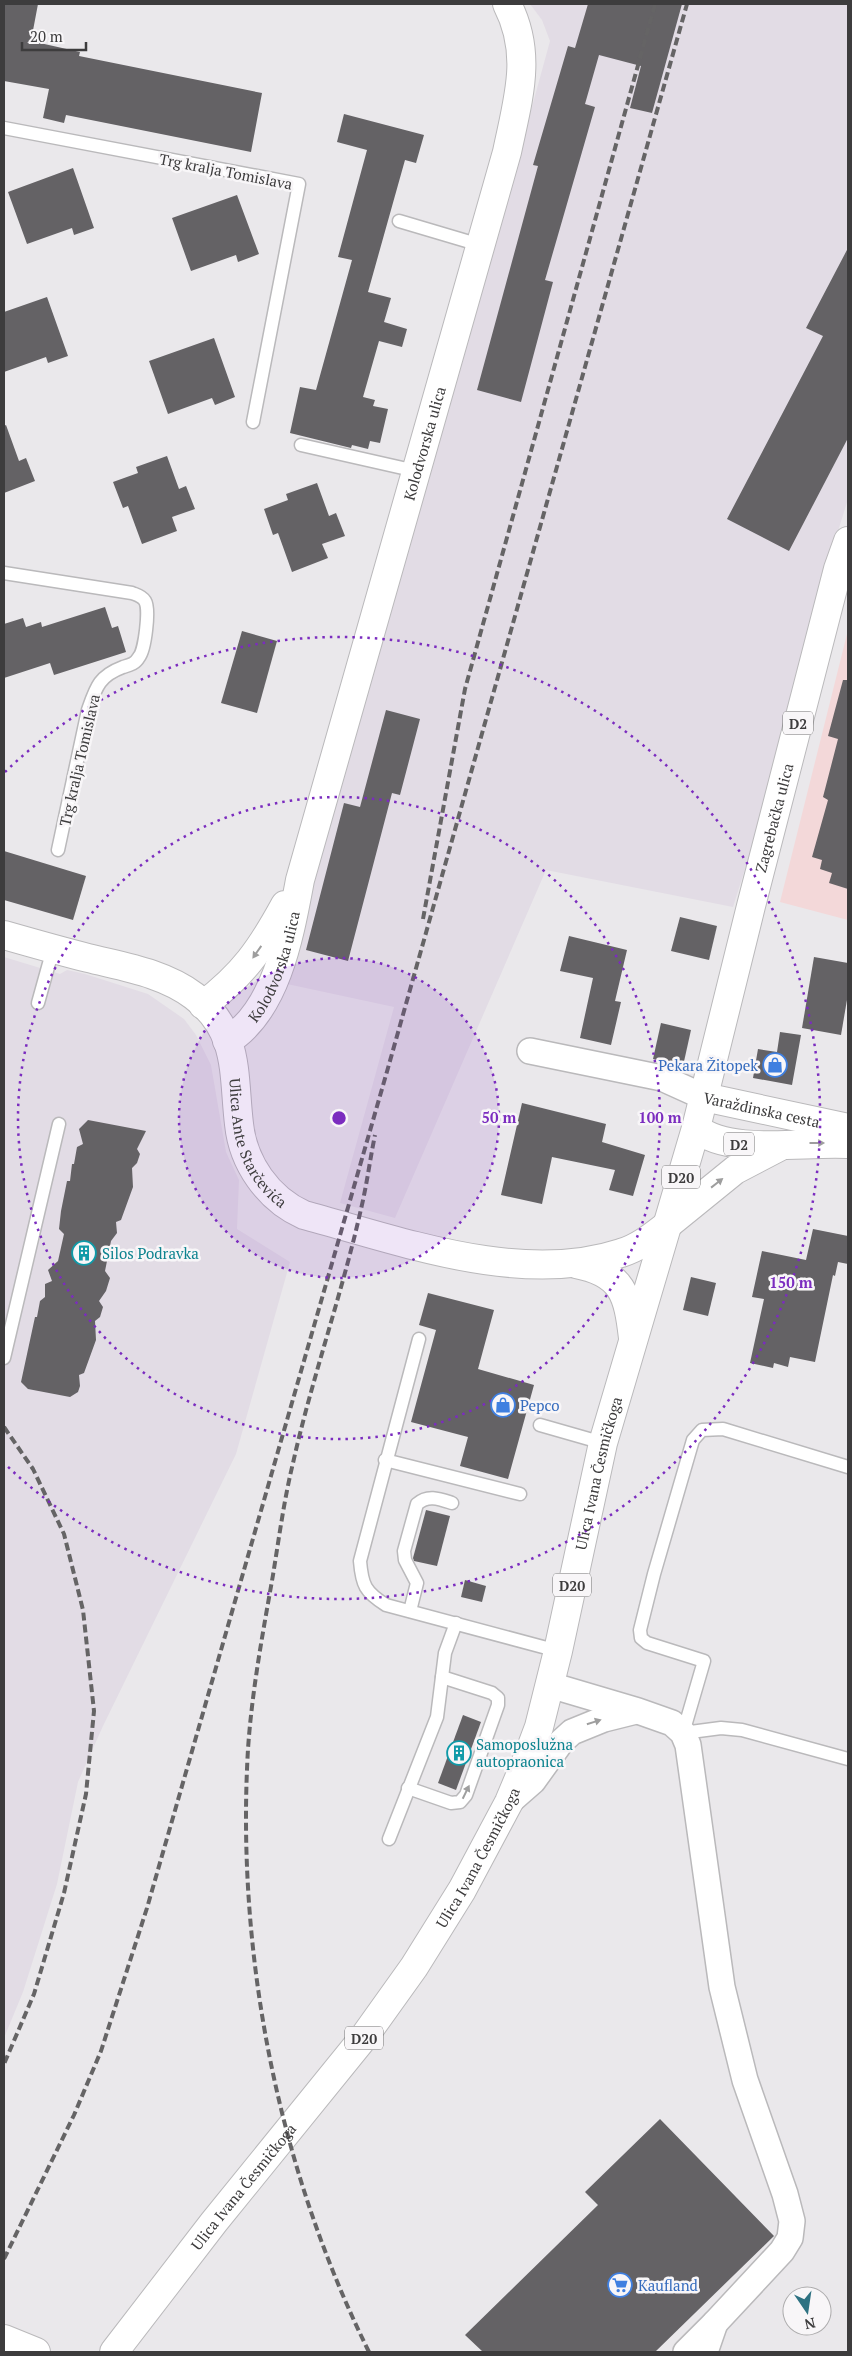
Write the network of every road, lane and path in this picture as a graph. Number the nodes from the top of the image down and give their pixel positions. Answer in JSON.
{"nodes":[{"id":1,"x":507,"y":4,"type":"edge"},
{"id":2,"x":4,"y":128,"type":"edge"},
{"id":3,"x":399,"y":221,"type":"dead end"},
{"id":4,"x":480,"y":245,"type":"junction"},
{"id":5,"x":253,"y":422,"type":"dead end"},
{"id":6,"x":301,"y":446,"type":"dead end"},
{"id":7,"x":416,"y":471,"type":"junction"},
{"id":8,"x":848,"y":541,"type":"edge"},
{"id":9,"x":4,"y":573,"type":"edge"},
{"id":10,"x":58,"y":850,"type":"dead end"},
{"id":11,"x":300,"y":880,"type":"junction"},
{"id":12,"x":4,"y":935,"type":"edge"},
{"id":13,"x":53,"y":948,"type":"junction"},
{"id":14,"x":38,"y":1003,"type":"dead end"},
{"id":15,"x":203,"y":1005,"type":"junction"},
{"id":16,"x":227,"y":1041,"type":"junction"},
{"id":17,"x":530,"y":1051,"type":"dead end"},
{"id":18,"x":704,"y":1097,"type":"junction"},
{"id":19,"x":59,"y":1124,"type":"dead end"},
{"id":20,"x":696,"y":1128,"type":"junction"},
{"id":21,"x":848,"y":1128,"type":"edge"},
{"id":22,"x":785,"y":1144,"type":"junction"},
{"id":23,"x":848,"y":1144,"type":"edge"},
{"id":24,"x":666,"y":1226,"type":"junction"},
{"id":25,"x":572,"y":1263,"type":"junction"},
{"id":26,"x":633,"y":1338,"type":"junction"},
{"id":27,"x":419,"y":1340,"type":"dead end"},
{"id":28,"x":4,"y":1358,"type":"edge"},
{"id":29,"x":540,"y":1425,"type":"dead end"},
{"id":30,"x":603,"y":1443,"type":"junction"},
{"id":31,"x":386,"y":1460,"type":"junction"},
{"id":32,"x":848,"y":1467,"type":"edge"},
{"id":33,"x":520,"y":1494,"type":"dead end"},
{"id":34,"x":452,"y":1503,"type":"dead end"},
{"id":35,"x":410,"y":1611,"type":"junction"},
{"id":36,"x":456,"y":1623,"type":"junction"},
{"id":37,"x":558,"y":1651,"type":"junction"},
{"id":38,"x":442,"y":1677,"type":"junction"},
{"id":39,"x":550,"y":1685,"type":"junction"},
{"id":40,"x":638,"y":1711,"type":"junction"},
{"id":41,"x":684,"y":1733,"type":"junction"},
{"id":42,"x":848,"y":1759,"type":"edge"},
{"id":43,"x":408,"y":1788,"type":"junction"},
{"id":44,"x":508,"y":1802,"type":"junction"},
{"id":45,"x":389,"y":1838,"type":"dead end"},
{"id":46,"x":715,"y":2322,"type":"junction"},
{"id":47,"x":4,"y":2339,"type":"edge"},
{"id":48,"x":36,"y":2352,"type":"edge"},
{"id":49,"x":114,"y":2352,"type":"edge"},
{"id":50,"x":686,"y":2352,"type":"edge"},
{"id":51,"x":705,"y":2352,"type":"edge"}],
"edges":[{"from":1,"to":4,"type":"main road","name":"Kolodvorska ulica"},
{"from":2,"to":5,"type":"lane","name":"Trg kralja Tomislava"},
{"from":3,"to":4,"type":"lane"},
{"from":4,"to":7,"type":"main road","name":"Kolodvorska ulica"},
{"from":6,"to":7,"type":"lane"},
{"from":7,"to":11,"type":"main road","name":"Kolodvorska ulica"},
{"from":8,"to":18,"type":"main road","name":"Zagrebačka ulica","number":"D2"},
{"from":9,"to":10,"type":"lane","name":"Trg kralja Tomislava"},
{"from":11,"to":15,"type":"main road","name":"Kolodvorska ulica","one_way":true},
{"from":11,"to":16,"type":"main road","name":"Kolodvorska ulica"},
{"from":12,"to":13,"type":"main road","name":"Ulica Ante Starčevića"},
{"from":13,"to":14,"type":"lane"},
{"from":13,"to":15,"type":"main road","name":"Ulica Ante Starčevića"},
{"from":15,"to":16,"type":"main road","name":"Ulica Ante Starčevića"},
{"from":16,"to":25,"type":"main road","name":"Ulica Ante Starčevića"},
{"from":17,"to":18,"type":"street","name":"Varaždinska cesta"},
{"from":18,"to":20,"type":"main road","name":"Ulica Ivana Česmičkoga","number":"D2"},
{"from":18,"to":21,"type":"main road","name":"Varaždinska cesta"},
{"from":19,"to":28,"type":"lane"},
{"from":20,"to":22,"type":"main road","name":"Varaždinska cesta","number":"D2"},
{"from":20,"to":24,"type":"main road","name":"Ulica Ivana Česmičkoga","number":"D20"},
{"from":22,"to":23,"type":"main road","name":"Varaždinska cesta","number":"D2","one_way":true},
{"from":24,"to":22,"type":"main road","name":"Ulica Ante Starčevića","one_way":true},
{"from":24,"to":25,"type":"main road","name":"Ulica Ante Starčevića"},
{"from":24,"to":26,"type":"main road","name":"Ulica Ivana Česmičkoga","number":"D20"},
{"from":25,"to":26,"type":"main road","name":"Ulica Ante Starčevića"},
{"from":26,"to":30,"type":"main road","name":"Ulica Ivana Česmičkoga","number":"D20"},
{"from":27,"to":31,"type":"lane"},
{"from":29,"to":30,"type":"lane"},
{"from":30,"to":37,"type":"main road","name":"Ulica Ivana Česmičkoga","number":"D20"},
{"from":31,"to":33,"type":"lane"},
{"from":31,"to":35,"type":"lane"},
{"from":32,"to":41,"type":"lane"},
{"from":34,"to":35,"type":"lane"},
{"from":35,"to":36,"type":"lane"},
{"from":36,"to":37,"type":"lane"},
{"from":36,"to":38,"type":"lane"},
{"from":37,"to":39,"type":"main road","name":"Ulica Ivana Česmičkoga","number":"D20"},
{"from":38,"to":43,"type":"lane"},
{"from":43,"to":38,"type":"lane","one_way":true},
{"from":39,"to":40,"type":"street"},
{"from":39,"to":44,"type":"main road","name":"Ulica Ivana Česmičkoga","number":"D20"},
{"from":40,"to":41,"type":"street"},
{"from":44,"to":40,"type":"street","one_way":true},
{"from":41,"to":42,"type":"lane"},
{"from":41,"to":46,"type":"street"},
{"from":43,"to":45,"type":"lane"},
{"from":44,"to":49,"type":"main road","name":"Ulica Ivana Česmičkoga","number":"D20"},
{"from":46,"to":50,"type":"street"},
{"from":46,"to":51,"type":"street"},
{"from":47,"to":48,"type":"main road"}]}
